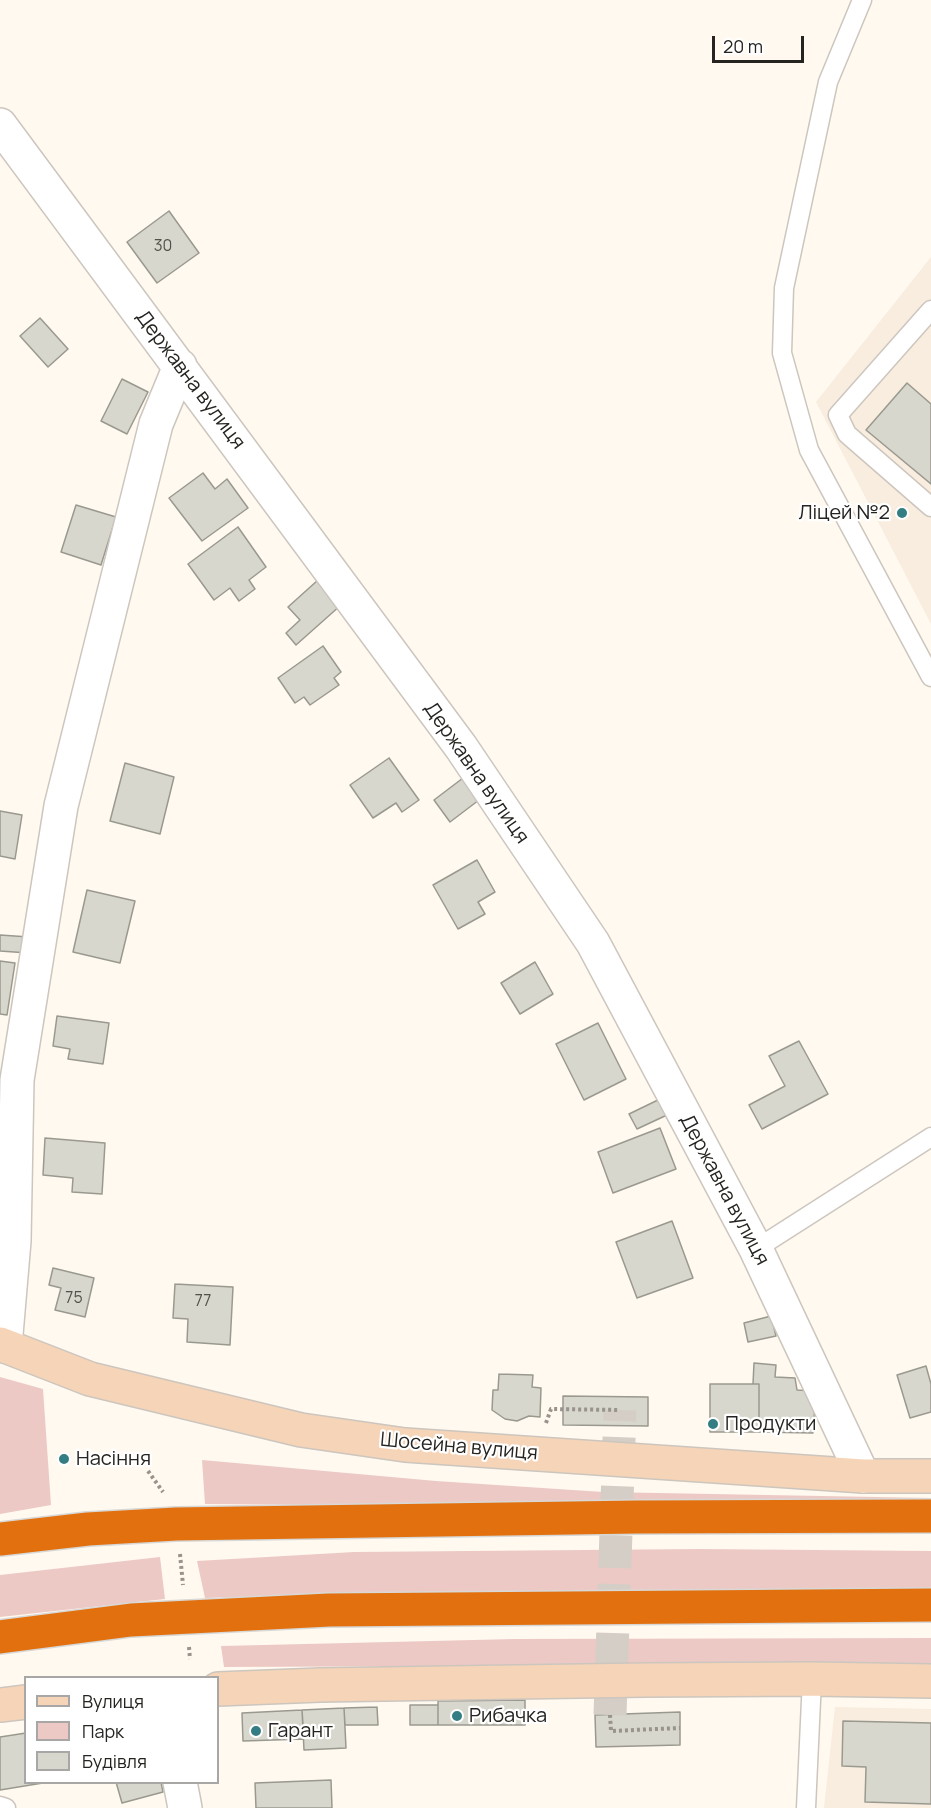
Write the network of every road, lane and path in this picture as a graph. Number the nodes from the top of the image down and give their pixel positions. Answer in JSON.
{"nodes":[{"id":1,"x":862,"y":0,"type":"edge"},
{"id":2,"x":0,"y":125,"type":"edge"},
{"id":3,"x":931,"y":310,"type":"edge"},
{"id":4,"x":180,"y":366,"type":"junction"},
{"id":5,"x":931,"y":507,"type":"edge"},
{"id":6,"x":931,"y":676,"type":"edge"},
{"id":7,"x":931,"y":1137,"type":"edge"},
{"id":8,"x":756,"y":1249,"type":"junction"},
{"id":9,"x":2,"y":1345,"type":"edge"},
{"id":10,"x":620,"y":1410,"type":"dead end"},
{"id":11,"x":544,"y":1428,"type":"dead end"},
{"id":12,"x":148,"y":1471,"type":"dead end"},
{"id":13,"x":863,"y":1476,"type":"junction"},
{"id":14,"x":931,"y":1476,"type":"edge"},
{"id":15,"x":168,"y":1498,"type":"dead end"},
{"id":16,"x":931,"y":1516,"type":"edge"},
{"id":17,"x":0,"y":1539,"type":"edge"},
{"id":18,"x":180,"y":1553,"type":"dead end"},
{"id":19,"x":183,"y":1587,"type":"dead end"},
{"id":20,"x":931,"y":1605,"type":"edge"},
{"id":21,"x":0,"y":1637,"type":"edge"},
{"id":22,"x":812,"y":1679,"type":"junction"},
{"id":23,"x":931,"y":1681,"type":"edge"},
{"id":24,"x":219,"y":1689,"type":"edge"},
{"id":25,"x":24,"y":1702,"type":"edge"},
{"id":26,"x":0,"y":1705,"type":"edge"},
{"id":27,"x":610,"y":1715,"type":"dead end"},
{"id":28,"x":680,"y":1728,"type":"dead end"},
{"id":29,"x":180,"y":1784,"type":"edge"},
{"id":30,"x":0,"y":1806,"type":"edge"},
{"id":31,"x":6,"y":1808,"type":"edge"},
{"id":32,"x":185,"y":1808,"type":"edge"},
{"id":33,"x":806,"y":1808,"type":"edge"}],
"edges":[{"from":1,"to":6,"type":"lane"},
{"from":2,"to":4,"type":"street","name":"Державна вулиця"},
{"from":3,"to":5,"type":"lane"},
{"from":4,"to":8,"type":"street","name":"Державна вулиця"},
{"from":4,"to":9,"type":"street"},
{"from":7,"to":8,"type":"lane"},
{"from":8,"to":13,"type":"street","name":"Державна вулиця"},
{"from":9,"to":13,"type":"street","name":"Шосейна вулиця"},
{"from":10,"to":11,"type":"path"},
{"from":12,"to":15,"type":"path"},
{"from":13,"to":14,"type":"street","name":"Шосейна вулиця"},
{"from":16,"to":17,"type":"highway"},
{"from":18,"to":19,"type":"path"},
{"from":20,"to":21,"type":"highway"},
{"from":22,"to":23,"type":"street"},
{"from":22,"to":24,"type":"street"},
{"from":22,"to":33,"type":"lane"},
{"from":25,"to":26,"type":"street"},
{"from":27,"to":28,"type":"path"},
{"from":29,"to":32,"type":"street"},
{"from":30,"to":31,"type":"lane"}]}
